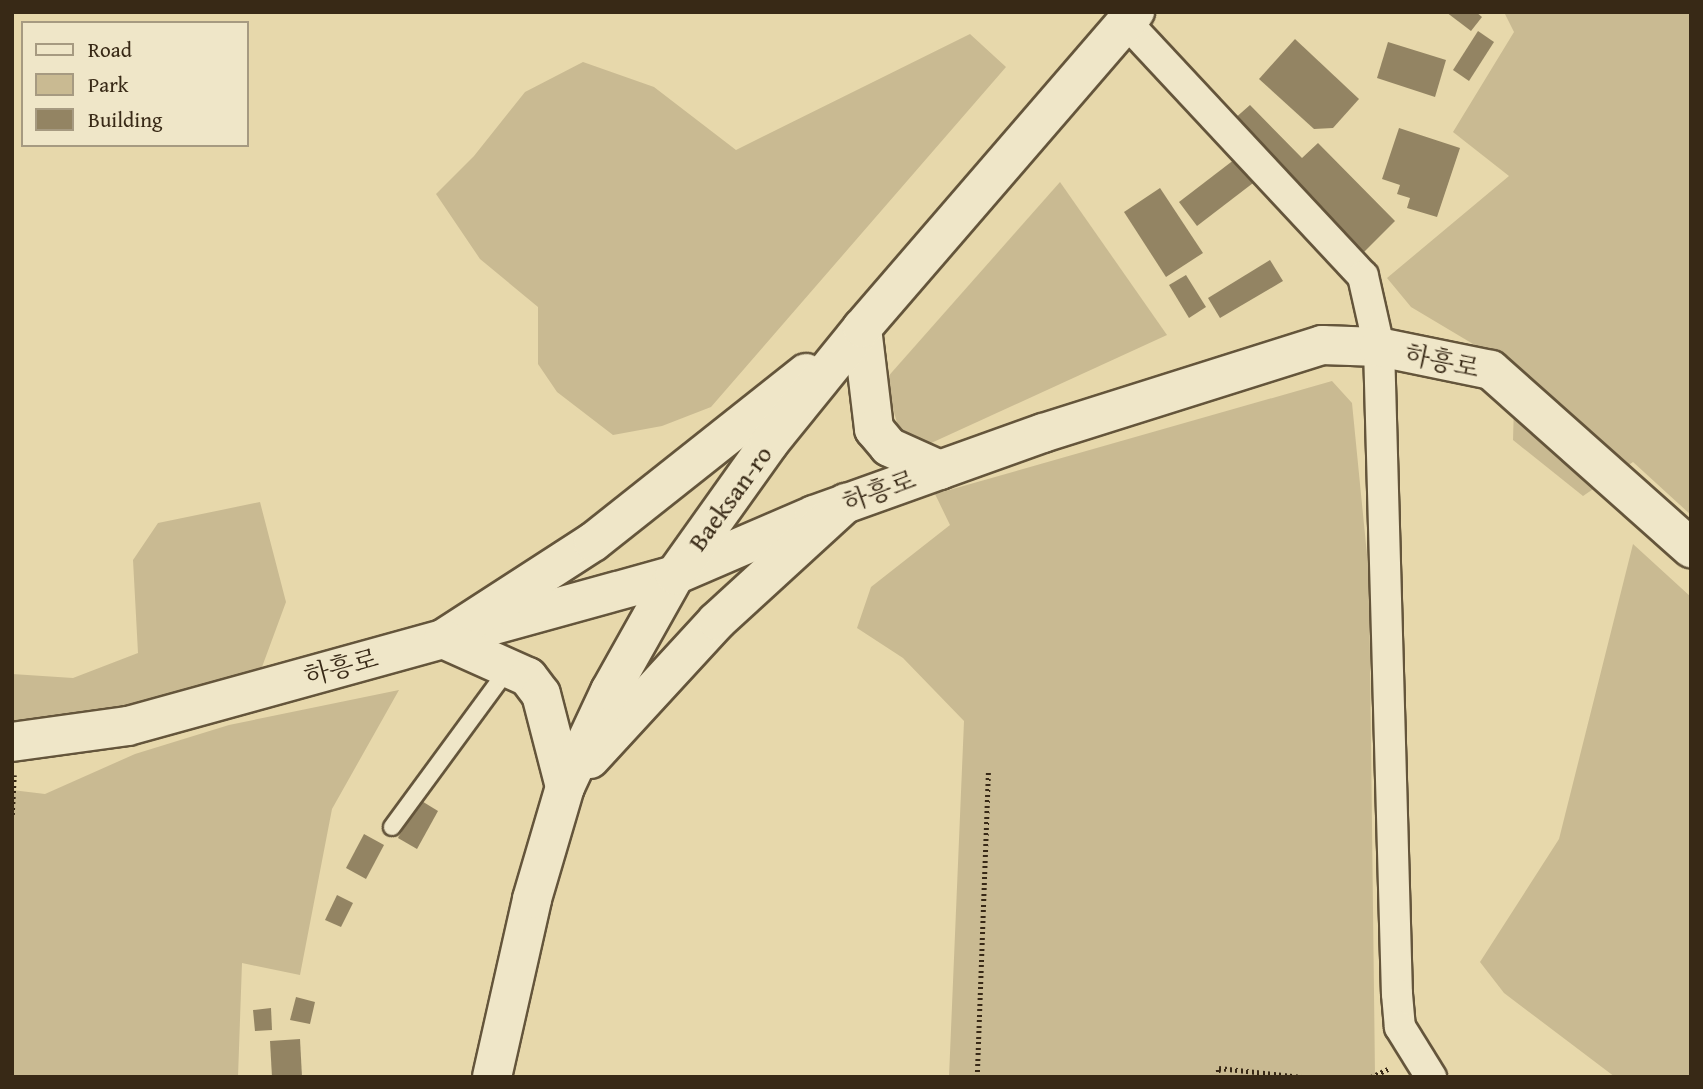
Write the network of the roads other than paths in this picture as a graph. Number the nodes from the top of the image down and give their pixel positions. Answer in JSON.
{"nodes":[{"id":1,"x":1130,"y":17,"type":"edge"},
{"id":2,"x":862,"y":328,"type":"junction"},
{"id":3,"x":1378,"y":347,"type":"junction"},
{"id":4,"x":940,"y":470,"type":"junction"},
{"id":5,"x":846,"y":503,"type":"junction"},
{"id":6,"x":1691,"y":548,"type":"edge"},
{"id":7,"x":675,"y":575,"type":"junction"},
{"id":8,"x":443,"y":639,"type":"junction"},
{"id":9,"x":511,"y":666,"type":"junction"},
{"id":10,"x":12,"y":742,"type":"edge"},
{"id":11,"x":565,"y":787,"type":"junction"},
{"id":12,"x":392,"y":827,"type":"dead end"},
{"id":13,"x":492,"y":1077,"type":"edge"},
{"id":14,"x":1430,"y":1077,"type":"edge"}],
"edges":[{"from":1,"to":2,"type":"main road","name":"Baeksan-ro"},
{"from":1,"to":3,"type":"street"},
{"from":2,"to":4,"type":"main road"},
{"from":2,"to":7,"type":"main road","name":"Baeksan-ro"},
{"from":2,"to":8,"type":"main road"},
{"from":3,"to":4,"type":"main road","name":"하흥로"},
{"from":3,"to":6,"type":"main road","name":"하흥로"},
{"from":3,"to":14,"type":"street"},
{"from":4,"to":5,"type":"main road","name":"하흥로"},
{"from":5,"to":7,"type":"main road","name":"하흥로"},
{"from":5,"to":11,"type":"main road"},
{"from":7,"to":8,"type":"main road","name":"하흥로"},
{"from":7,"to":11,"type":"main road","name":"Baeksan-ro"},
{"from":8,"to":9,"type":"main road"},
{"from":8,"to":10,"type":"main road","name":"하흥로"},
{"from":9,"to":11,"type":"main road"},
{"from":9,"to":12,"type":"lane"},
{"from":11,"to":13,"type":"main road","name":"Baeksan-ro"}]}
